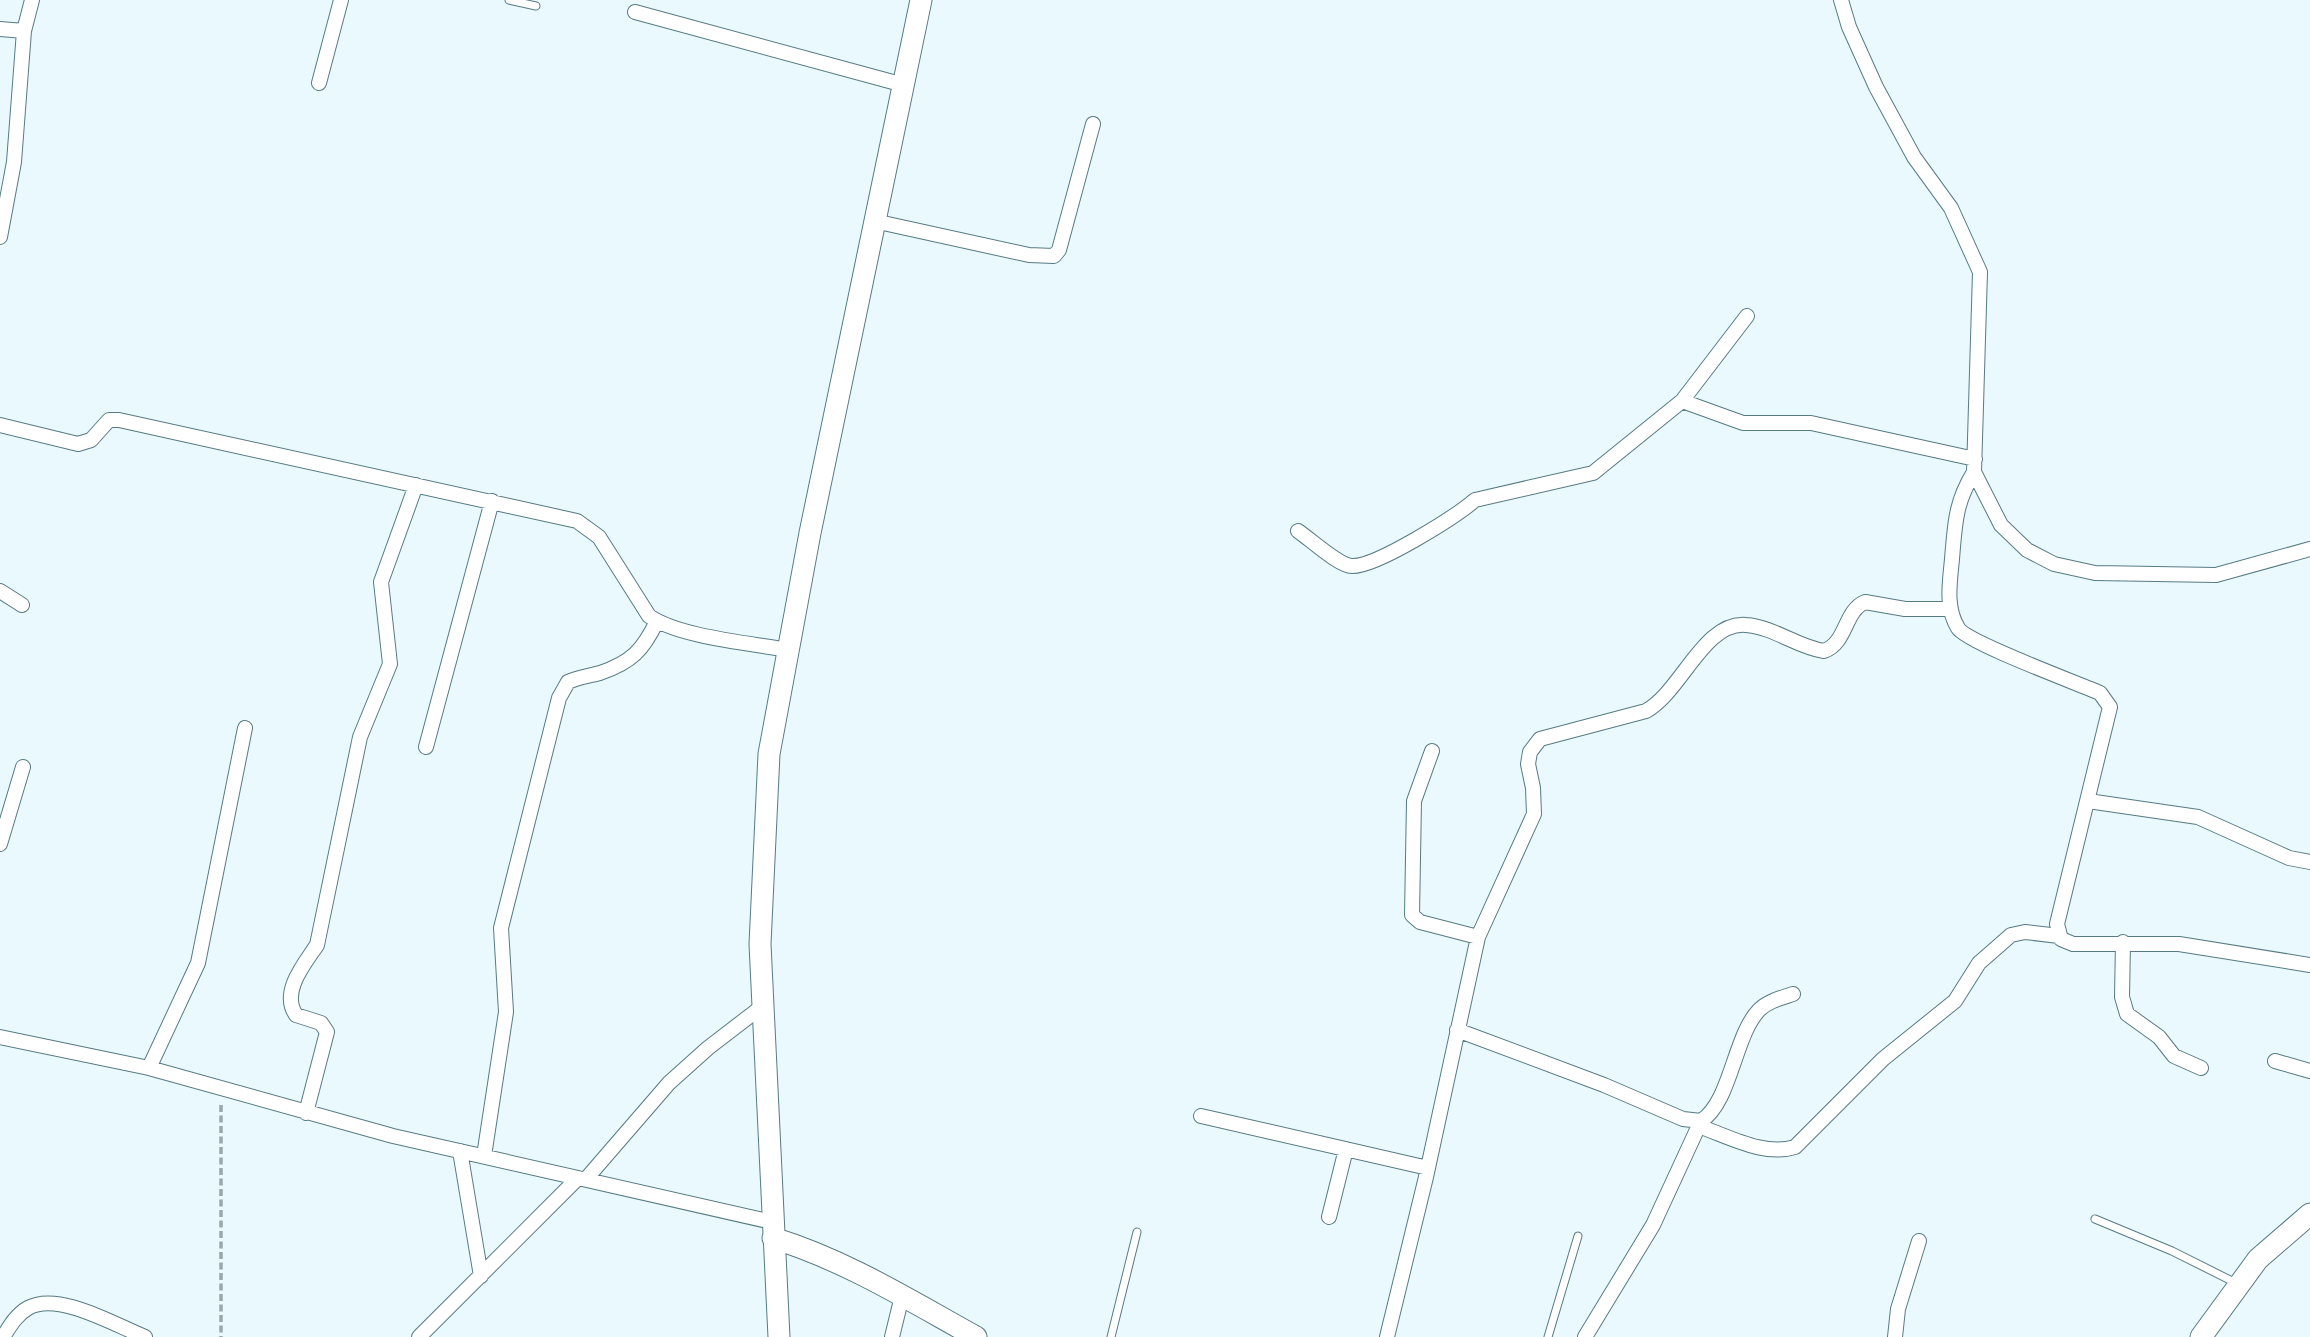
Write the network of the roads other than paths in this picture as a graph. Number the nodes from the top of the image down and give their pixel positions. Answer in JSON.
{"nodes":[{"id":1,"x":32,"y":0,"type":"edge"},
{"id":2,"x":341,"y":0,"type":"edge"},
{"id":3,"x":509,"y":0,"type":"edge"},
{"id":4,"x":921,"y":0,"type":"edge"},
{"id":5,"x":1842,"y":0,"type":"edge"},
{"id":6,"x":536,"y":6,"type":"dead end"},
{"id":7,"x":635,"y":12,"type":"dead end"},
{"id":8,"x":0,"y":29,"type":"edge"},
{"id":9,"x":24,"y":31,"type":"junction"},
{"id":10,"x":319,"y":83,"type":"dead end"},
{"id":11,"x":904,"y":85,"type":"junction"},
{"id":12,"x":1093,"y":124,"type":"dead end"},
{"id":13,"x":874,"y":221,"type":"junction"},
{"id":14,"x":0,"y":237,"type":"edge"},
{"id":15,"x":1747,"y":316,"type":"dead end"},
{"id":16,"x":1682,"y":401,"type":"junction"},
{"id":17,"x":0,"y":425,"type":"edge"},
{"id":18,"x":1974,"y":466,"type":"junction"},
{"id":19,"x":416,"y":485,"type":"junction"},
{"id":20,"x":492,"y":501,"type":"junction"},
{"id":21,"x":1298,"y":531,"type":"dead end"},
{"id":22,"x":2310,"y":549,"type":"edge"},
{"id":23,"x":0,"y":591,"type":"edge"},
{"id":24,"x":22,"y":605,"type":"dead end"},
{"id":25,"x":1951,"y":609,"type":"junction"},
{"id":26,"x":657,"y":621,"type":"junction"},
{"id":27,"x":788,"y":650,"type":"junction"},
{"id":28,"x":245,"y":727,"type":"dead end"},
{"id":29,"x":426,"y":747,"type":"dead end"},
{"id":30,"x":1432,"y":751,"type":"dead end"},
{"id":31,"x":23,"y":767,"type":"dead end"},
{"id":32,"x":2088,"y":801,"type":"junction"},
{"id":33,"x":3,"y":823,"type":"edge"},
{"id":34,"x":0,"y":844,"type":"edge"},
{"id":35,"x":2310,"y":862,"type":"edge"},
{"id":36,"x":2059,"y":936,"type":"junction"},
{"id":37,"x":1478,"y":937,"type":"junction"},
{"id":38,"x":2123,"y":942,"type":"junction"},
{"id":39,"x":2310,"y":965,"type":"edge"},
{"id":40,"x":1793,"y":993,"type":"dead end"},
{"id":41,"x":764,"y":1005,"type":"junction"},
{"id":42,"x":1457,"y":1030,"type":"junction"},
{"id":43,"x":0,"y":1037,"type":"edge"},
{"id":44,"x":2275,"y":1060,"type":"dead end"},
{"id":45,"x":149,"y":1068,"type":"junction"},
{"id":46,"x":2201,"y":1068,"type":"dead end"},
{"id":47,"x":2310,"y":1071,"type":"edge"},
{"id":48,"x":306,"y":1113,"type":"junction"},
{"id":49,"x":1201,"y":1116,"type":"dead end"},
{"id":50,"x":1700,"y":1123,"type":"junction"},
{"id":51,"x":1346,"y":1149,"type":"junction"},
{"id":52,"x":460,"y":1151,"type":"junction"},
{"id":53,"x":484,"y":1156,"type":"junction"},
{"id":54,"x":1428,"y":1168,"type":"junction"},
{"id":55,"x":582,"y":1178,"type":"junction"},
{"id":56,"x":2310,"y":1214,"type":"edge"},
{"id":57,"x":1329,"y":1217,"type":"dead end"},
{"id":58,"x":2095,"y":1219,"type":"dead end"},
{"id":59,"x":772,"y":1230,"type":"junction"},
{"id":60,"x":1136,"y":1231,"type":"dead end"},
{"id":61,"x":1578,"y":1236,"type":"dead end"},
{"id":62,"x":1919,"y":1241,"type":"dead end"},
{"id":63,"x":481,"y":1276,"type":"junction"},
{"id":64,"x":2239,"y":1284,"type":"junction"},
{"id":65,"x":902,"y":1296,"type":"junction"},
{"id":66,"x":4,"y":1337,"type":"edge"},
{"id":67,"x":145,"y":1337,"type":"edge"},
{"id":68,"x":419,"y":1337,"type":"edge"},
{"id":69,"x":779,"y":1337,"type":"edge"},
{"id":70,"x":892,"y":1337,"type":"edge"},
{"id":71,"x":975,"y":1337,"type":"edge"},
{"id":72,"x":1111,"y":1337,"type":"edge"},
{"id":73,"x":1387,"y":1337,"type":"edge"},
{"id":74,"x":1548,"y":1337,"type":"edge"},
{"id":75,"x":1586,"y":1337,"type":"edge"},
{"id":76,"x":1895,"y":1337,"type":"edge"},
{"id":77,"x":2201,"y":1337,"type":"edge"}],
"edges":[{"from":1,"to":9,"type":"street"},
{"from":2,"to":10,"type":"street"},
{"from":3,"to":6,"type":"lane"},
{"from":4,"to":11,"type":"main road"},
{"from":5,"to":18,"type":"street"},
{"from":7,"to":11,"type":"street"},
{"from":8,"to":9,"type":"street"},
{"from":9,"to":14,"type":"street"},
{"from":11,"to":13,"type":"main road"},
{"from":12,"to":13,"type":"street"},
{"from":13,"to":27,"type":"main road"},
{"from":15,"to":16,"type":"street"},
{"from":16,"to":18,"type":"street"},
{"from":16,"to":21,"type":"street"},
{"from":17,"to":19,"type":"street"},
{"from":18,"to":22,"type":"street"},
{"from":18,"to":25,"type":"street"},
{"from":19,"to":20,"type":"street"},
{"from":19,"to":48,"type":"street"},
{"from":20,"to":26,"type":"street"},
{"from":20,"to":29,"type":"street"},
{"from":23,"to":24,"type":"street"},
{"from":25,"to":32,"type":"street"},
{"from":25,"to":37,"type":"street"},
{"from":26,"to":27,"type":"street"},
{"from":26,"to":53,"type":"street"},
{"from":27,"to":41,"type":"main road"},
{"from":28,"to":45,"type":"street"},
{"from":30,"to":37,"type":"street"},
{"from":31,"to":33,"type":"street"},
{"from":32,"to":35,"type":"street"},
{"from":32,"to":36,"type":"street"},
{"from":33,"to":34,"type":"street"},
{"from":36,"to":38,"type":"street"},
{"from":36,"to":50,"type":"street"},
{"from":37,"to":42,"type":"street"},
{"from":38,"to":39,"type":"street"},
{"from":38,"to":46,"type":"street"},
{"from":40,"to":50,"type":"street"},
{"from":41,"to":55,"type":"street"},
{"from":41,"to":59,"type":"main road"},
{"from":42,"to":50,"type":"street"},
{"from":42,"to":54,"type":"street"},
{"from":43,"to":45,"type":"street"},
{"from":44,"to":47,"type":"street"},
{"from":45,"to":48,"type":"street"},
{"from":48,"to":52,"type":"street"},
{"from":49,"to":51,"type":"street"},
{"from":50,"to":75,"type":"street"},
{"from":51,"to":54,"type":"street"},
{"from":51,"to":57,"type":"street"},
{"from":52,"to":53,"type":"street"},
{"from":52,"to":63,"type":"street"},
{"from":53,"to":55,"type":"street"},
{"from":54,"to":73,"type":"street"},
{"from":55,"to":59,"type":"street"},
{"from":55,"to":63,"type":"street"},
{"from":56,"to":64,"type":"main road"},
{"from":58,"to":64,"type":"lane"},
{"from":59,"to":65,"type":"main road"},
{"from":59,"to":69,"type":"main road"},
{"from":60,"to":72,"type":"lane"},
{"from":61,"to":74,"type":"lane"},
{"from":62,"to":76,"type":"street"},
{"from":63,"to":68,"type":"street"},
{"from":64,"to":77,"type":"main road"},
{"from":65,"to":70,"type":"street"},
{"from":65,"to":71,"type":"main road"},
{"from":66,"to":67,"type":"street"}]}
